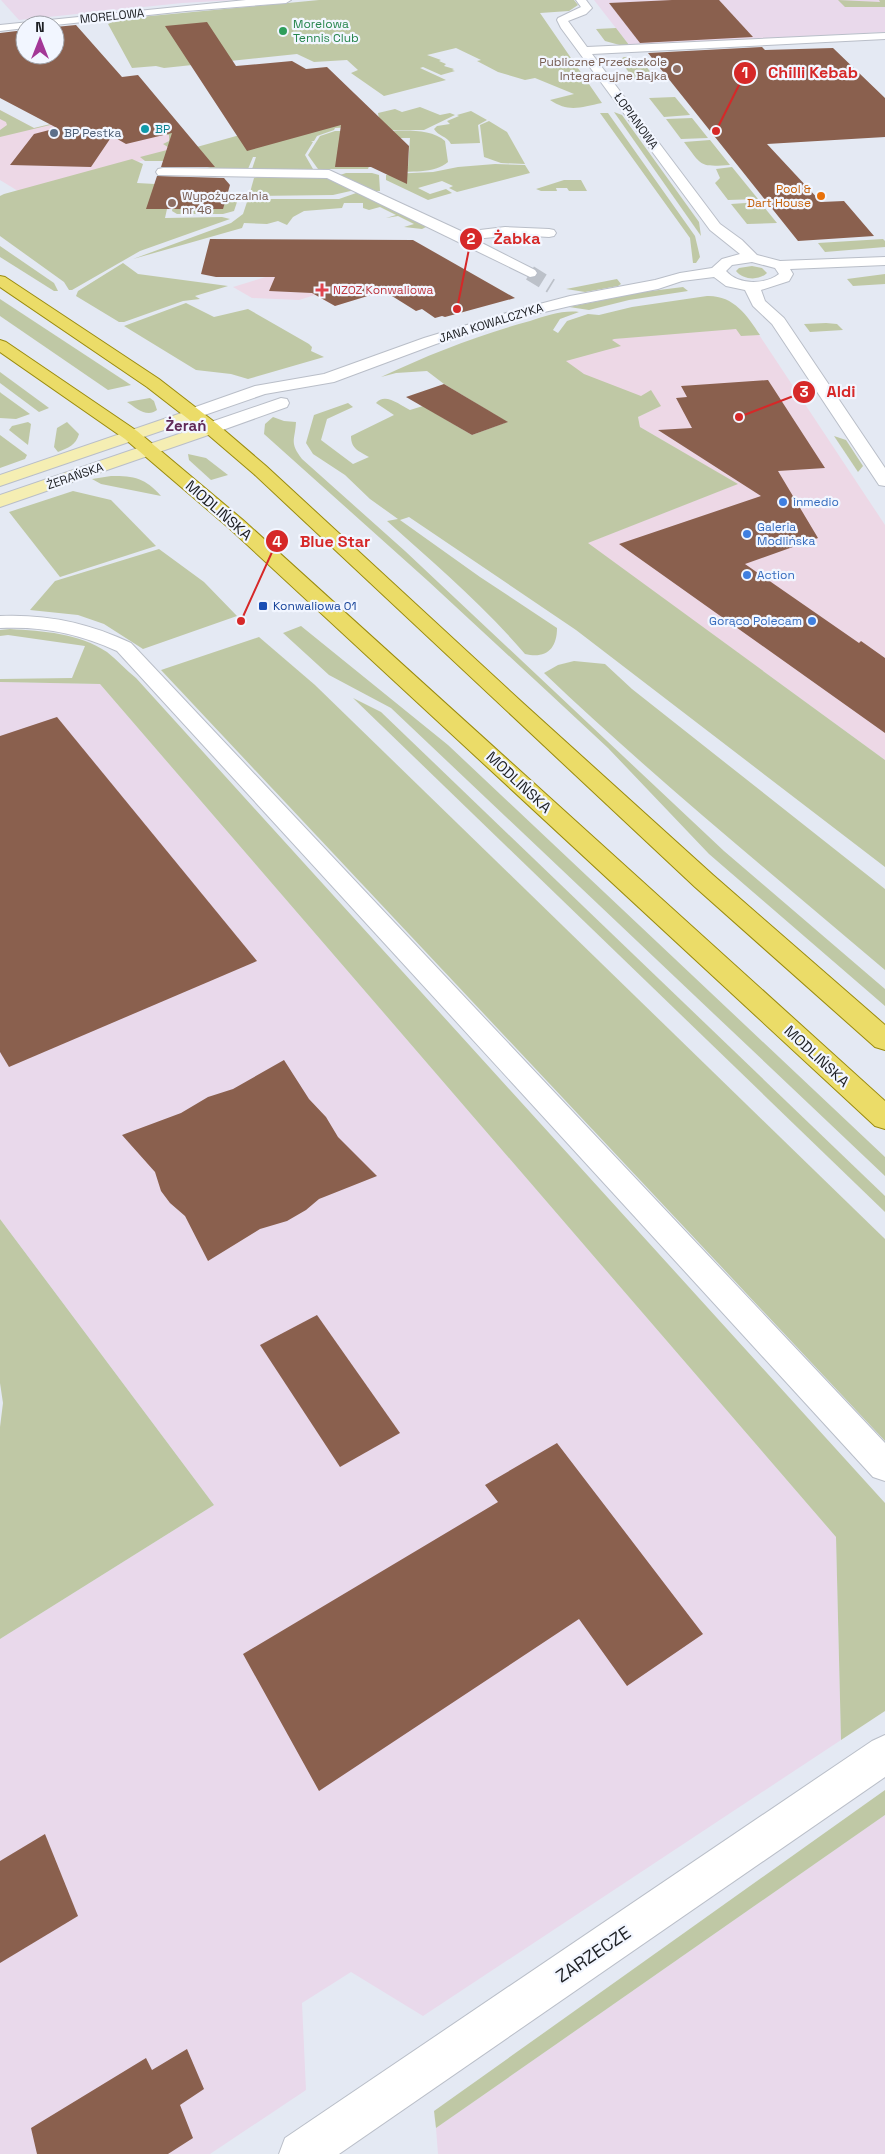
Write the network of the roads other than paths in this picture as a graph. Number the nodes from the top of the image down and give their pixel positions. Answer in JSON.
{"nodes":[{"id":1,"x":286,"y":0,"type":"edge"},
{"id":2,"x":581,"y":0,"type":"edge"},
{"id":3,"x":65,"y":21,"type":"edge"},
{"id":4,"x":15,"y":26,"type":"edge"},
{"id":5,"x":0,"y":28,"type":"edge"},
{"id":6,"x":885,"y":36,"type":"edge"},
{"id":7,"x":585,"y":51,"type":"junction"},
{"id":8,"x":163,"y":172,"type":"dead end"},
{"id":9,"x":715,"y":227,"type":"junction"},
{"id":10,"x":549,"y":233,"type":"dead end"},
{"id":11,"x":461,"y":237,"type":"junction"},
{"id":12,"x":752,"y":258,"type":"junction"},
{"id":13,"x":730,"y":260,"type":"junction"},
{"id":14,"x":885,"y":261,"type":"edge"},
{"id":15,"x":783,"y":270,"type":"junction"},
{"id":16,"x":530,"y":273,"type":"tunnel mouth"},
{"id":17,"x":722,"y":275,"type":"junction"},
{"id":18,"x":0,"y":280,"type":"edge"},
{"id":19,"x":768,"y":285,"type":"junction"},
{"id":20,"x":751,"y":286,"type":"junction"},
{"id":21,"x":557,"y":290,"type":"tunnel mouth"},
{"id":22,"x":572,"y":300,"type":"junction"},
{"id":23,"x":778,"y":321,"type":"junction"},
{"id":24,"x":0,"y":345,"type":"edge"},
{"id":25,"x":202,"y":421,"type":"junction"},
{"id":26,"x":131,"y":435,"type":"junction"},
{"id":27,"x":149,"y":450,"type":"junction"},
{"id":28,"x":0,"y":481,"type":"edge"},
{"id":29,"x":885,"y":481,"type":"edge"},
{"id":30,"x":0,"y":501,"type":"edge"},
{"id":31,"x":0,"y":622,"type":"edge"},
{"id":32,"x":885,"y":1040,"type":"edge"},
{"id":33,"x":885,"y":1118,"type":"edge"},
{"id":34,"x":885,"y":1466,"type":"edge"},
{"id":35,"x":885,"y":1754,"type":"edge"},
{"id":36,"x":301,"y":2154,"type":"edge"}],
"edges":[{"from":1,"to":3,"type":"street","name":"MORELOWA"},
{"from":2,"to":7,"type":"street","name":"ŁOPIANOWA"},
{"from":4,"to":5,"type":"street","name":"MORELOWA"},
{"from":6,"to":7,"type":"street"},
{"from":7,"to":9,"type":"street","name":"ŁOPIANOWA"},
{"from":8,"to":11,"type":"street"},
{"from":9,"to":12,"type":"street","name":"ŁOPIANOWA"},
{"from":9,"to":13,"type":"street","name":"ŁOPIANOWA"},
{"from":10,"to":11,"type":"street"},
{"from":11,"to":16,"type":"street"},
{"from":12,"to":13,"type":"street","name":"JANA KOWALCZYKA"},
{"from":12,"to":15,"type":"street","name":"JANA KOWALCZYKA"},
{"from":13,"to":17,"type":"street"},
{"from":14,"to":15,"type":"street","name":"JANA KOWALCZYKA"},
{"from":15,"to":19,"type":"street","name":"JANA KOWALCZYKA"},
{"from":17,"to":20,"type":"street","name":"JANA KOWALCZYKA"},
{"from":17,"to":22,"type":"street","name":"JANA KOWALCZYKA"},
{"from":18,"to":25,"type":"main road"},
{"from":19,"to":20,"type":"street","name":"JANA KOWALCZYKA"},
{"from":19,"to":23,"type":"street"},
{"from":20,"to":23,"type":"street"},
{"from":21,"to":22,"type":"street"},
{"from":22,"to":25,"type":"street","name":"JANA KOWALCZYKA"},
{"from":23,"to":29,"type":"street"},
{"from":24,"to":26,"type":"main road","name":"MODLIŃSKA"},
{"from":25,"to":26,"type":"street"},
{"from":25,"to":27,"type":"street"},
{"from":25,"to":32,"type":"main road"},
{"from":26,"to":27,"type":"main road","name":"MODLIŃSKA"},
{"from":26,"to":28,"type":"street","name":"ŻERAŃSKA"},
{"from":27,"to":30,"type":"street","name":"ŻERAŃSKA"},
{"from":27,"to":33,"type":"main road","name":"MODLIŃSKA"},
{"from":31,"to":34,"type":"street"},
{"from":35,"to":36,"type":"street","name":"ZARZECZE"}]}
